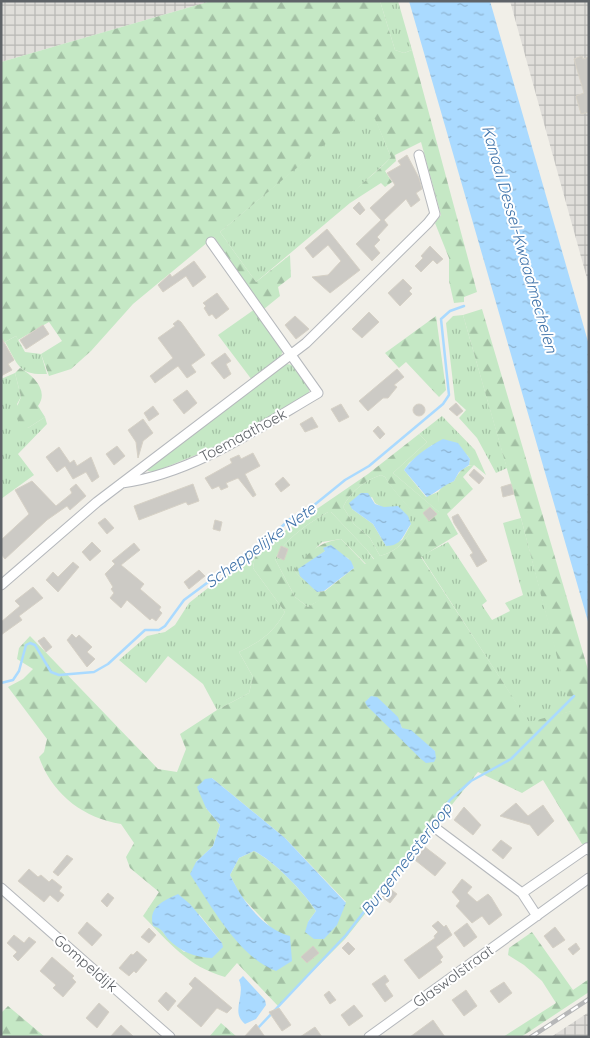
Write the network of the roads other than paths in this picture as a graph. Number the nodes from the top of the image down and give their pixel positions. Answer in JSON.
{"nodes":[{"id":1,"x":419,"y":155,"type":"dead end"},
{"id":2,"x":211,"y":242,"type":"dead end"},
{"id":3,"x":291,"y":355,"type":"junction"},
{"id":4,"x":121,"y":483,"type":"junction"},
{"id":5,"x":1,"y":585,"type":"edge"},
{"id":6,"x":438,"y":830,"type":"dead end"},
{"id":7,"x":589,"y":850,"type":"edge"},
{"id":8,"x":589,"y":878,"type":"edge"},
{"id":9,"x":1,"y":888,"type":"edge"},
{"id":10,"x":522,"y":894,"type":"junction"},
{"id":11,"x":537,"y":916,"type":"junction"},
{"id":12,"x":170,"y":1037,"type":"edge"},
{"id":13,"x":369,"y":1037,"type":"edge"}],
"edges":[{"from":1,"to":3,"type":"street","name":"Toemaathoek"},
{"from":2,"to":3,"type":"street","name":"Toemaathoek"},
{"from":3,"to":4,"type":"street","name":"Toemaathoek"},
{"from":3,"to":4,"type":"street","name":"Toemaathoek"},
{"from":4,"to":5,"type":"street","name":"Toemaathoek"},
{"from":6,"to":10,"type":"street"},
{"from":7,"to":10,"type":"street"},
{"from":8,"to":11,"type":"street","name":"Glaswolstraat"},
{"from":9,"to":12,"type":"street","name":"Gompeldijk"},
{"from":10,"to":11,"type":"street"},
{"from":11,"to":13,"type":"street","name":"Glaswolstraat"}]}
